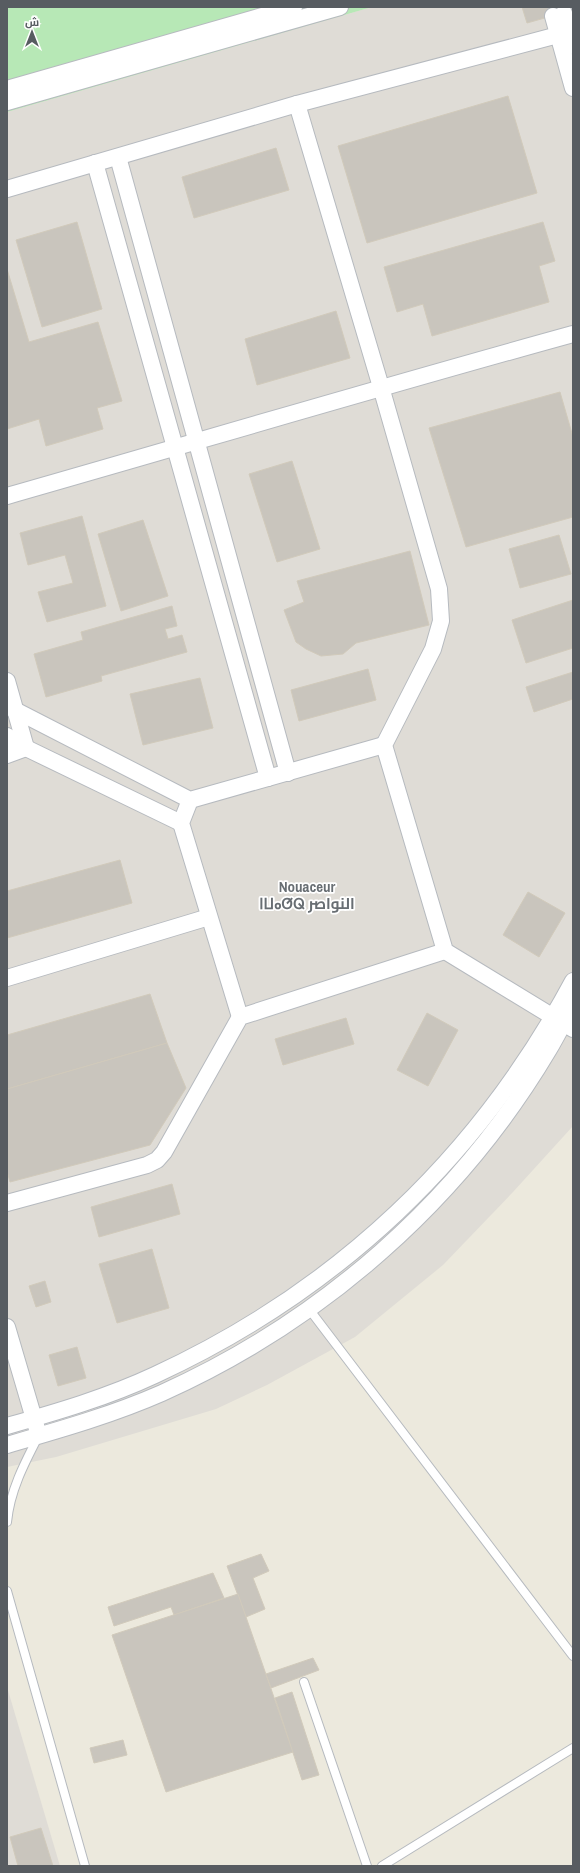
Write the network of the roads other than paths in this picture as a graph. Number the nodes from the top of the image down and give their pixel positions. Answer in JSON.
{"nodes":[{"id":1,"x":294,"y":7,"type":"edge"},
{"id":2,"x":340,"y":7,"type":"edge"},
{"id":3,"x":558,"y":14,"type":"dead end"},
{"id":4,"x":568,"y":36,"type":"edge"},
{"id":5,"x":573,"y":88,"type":"edge"},
{"id":6,"x":7,"y":89,"type":"edge"},
{"id":7,"x":7,"y":102,"type":"edge"},
{"id":8,"x":297,"y":104,"type":"junction"},
{"id":9,"x":118,"y":156,"type":"junction"},
{"id":10,"x":95,"y":163,"type":"junction"},
{"id":11,"x":7,"y":189,"type":"edge"},
{"id":12,"x":573,"y":334,"type":"edge"},
{"id":13,"x":381,"y":387,"type":"junction"},
{"id":14,"x":197,"y":442,"type":"junction"},
{"id":15,"x":176,"y":448,"type":"junction"},
{"id":16,"x":7,"y":496,"type":"edge"},
{"id":17,"x":7,"y":681,"type":"edge"},
{"id":18,"x":11,"y":709,"type":"edge"},
{"id":19,"x":7,"y":736,"type":"edge"},
{"id":20,"x":384,"y":745,"type":"junction"},
{"id":21,"x":26,"y":748,"type":"junction"},
{"id":22,"x":7,"y":755,"type":"edge"},
{"id":23,"x":288,"y":772,"type":"junction"},
{"id":24,"x":268,"y":778,"type":"junction"},
{"id":25,"x":190,"y":800,"type":"junction"},
{"id":26,"x":181,"y":823,"type":"junction"},
{"id":27,"x":209,"y":917,"type":"junction"},
{"id":28,"x":445,"y":951,"type":"junction"},
{"id":29,"x":7,"y":978,"type":"edge"},
{"id":30,"x":573,"y":981,"type":"edge"},
{"id":31,"x":573,"y":1005,"type":"edge"},
{"id":32,"x":240,"y":1017,"type":"junction"},
{"id":33,"x":563,"y":1023,"type":"edge"},
{"id":34,"x":7,"y":1203,"type":"edge"},
{"id":35,"x":309,"y":1309,"type":"junction"},
{"id":36,"x":7,"y":1327,"type":"edge"},
{"id":37,"x":34,"y":1418,"type":"junction"},
{"id":38,"x":7,"y":1426,"type":"edge"},
{"id":39,"x":39,"y":1436,"type":"junction"},
{"id":40,"x":7,"y":1445,"type":"edge"},
{"id":41,"x":7,"y":1522,"type":"edge"},
{"id":42,"x":7,"y":1591,"type":"edge"},
{"id":43,"x":573,"y":1656,"type":"edge"},
{"id":44,"x":304,"y":1682,"type":"dead end"},
{"id":45,"x":573,"y":1748,"type":"edge"},
{"id":46,"x":85,"y":1866,"type":"edge"},
{"id":47,"x":367,"y":1866,"type":"edge"},
{"id":48,"x":382,"y":1866,"type":"edge"}],
"edges":[{"from":1,"to":6,"type":"street"},
{"from":2,"to":7,"type":"street"},
{"from":3,"to":4,"type":"street"},
{"from":4,"to":5,"type":"street"},
{"from":4,"to":8,"type":"street"},
{"from":8,"to":9,"type":"street"},
{"from":8,"to":13,"type":"street"},
{"from":9,"to":10,"type":"street"},
{"from":9,"to":14,"type":"street"},
{"from":10,"to":11,"type":"street"},
{"from":10,"to":15,"type":"street"},
{"from":12,"to":13,"type":"street"},
{"from":13,"to":14,"type":"street"},
{"from":13,"to":20,"type":"street"},
{"from":14,"to":15,"type":"street"},
{"from":14,"to":23,"type":"street"},
{"from":15,"to":16,"type":"street"},
{"from":15,"to":24,"type":"street"},
{"from":17,"to":18,"type":"street"},
{"from":18,"to":21,"type":"street"},
{"from":18,"to":25,"type":"street"},
{"from":19,"to":21,"type":"street"},
{"from":20,"to":23,"type":"street"},
{"from":20,"to":28,"type":"street"},
{"from":21,"to":22,"type":"street"},
{"from":21,"to":26,"type":"street"},
{"from":23,"to":24,"type":"street"},
{"from":24,"to":25,"type":"street"},
{"from":25,"to":26,"type":"street"},
{"from":26,"to":27,"type":"street"},
{"from":27,"to":29,"type":"street"},
{"from":27,"to":32,"type":"street"},
{"from":28,"to":32,"type":"street"},
{"from":28,"to":33,"type":"street"},
{"from":30,"to":33,"type":"street"},
{"from":31,"to":33,"type":"street"},
{"from":32,"to":34,"type":"street"},
{"from":33,"to":35,"type":"street"},
{"from":33,"to":37,"type":"street"},
{"from":35,"to":39,"type":"street"},
{"from":35,"to":43,"type":"lane"},
{"from":36,"to":37,"type":"street"},
{"from":37,"to":38,"type":"street"},
{"from":37,"to":39,"type":"street"},
{"from":39,"to":40,"type":"street"},
{"from":39,"to":41,"type":"lane"},
{"from":42,"to":46,"type":"lane"},
{"from":44,"to":47,"type":"lane"},
{"from":45,"to":48,"type":"lane"}]}
